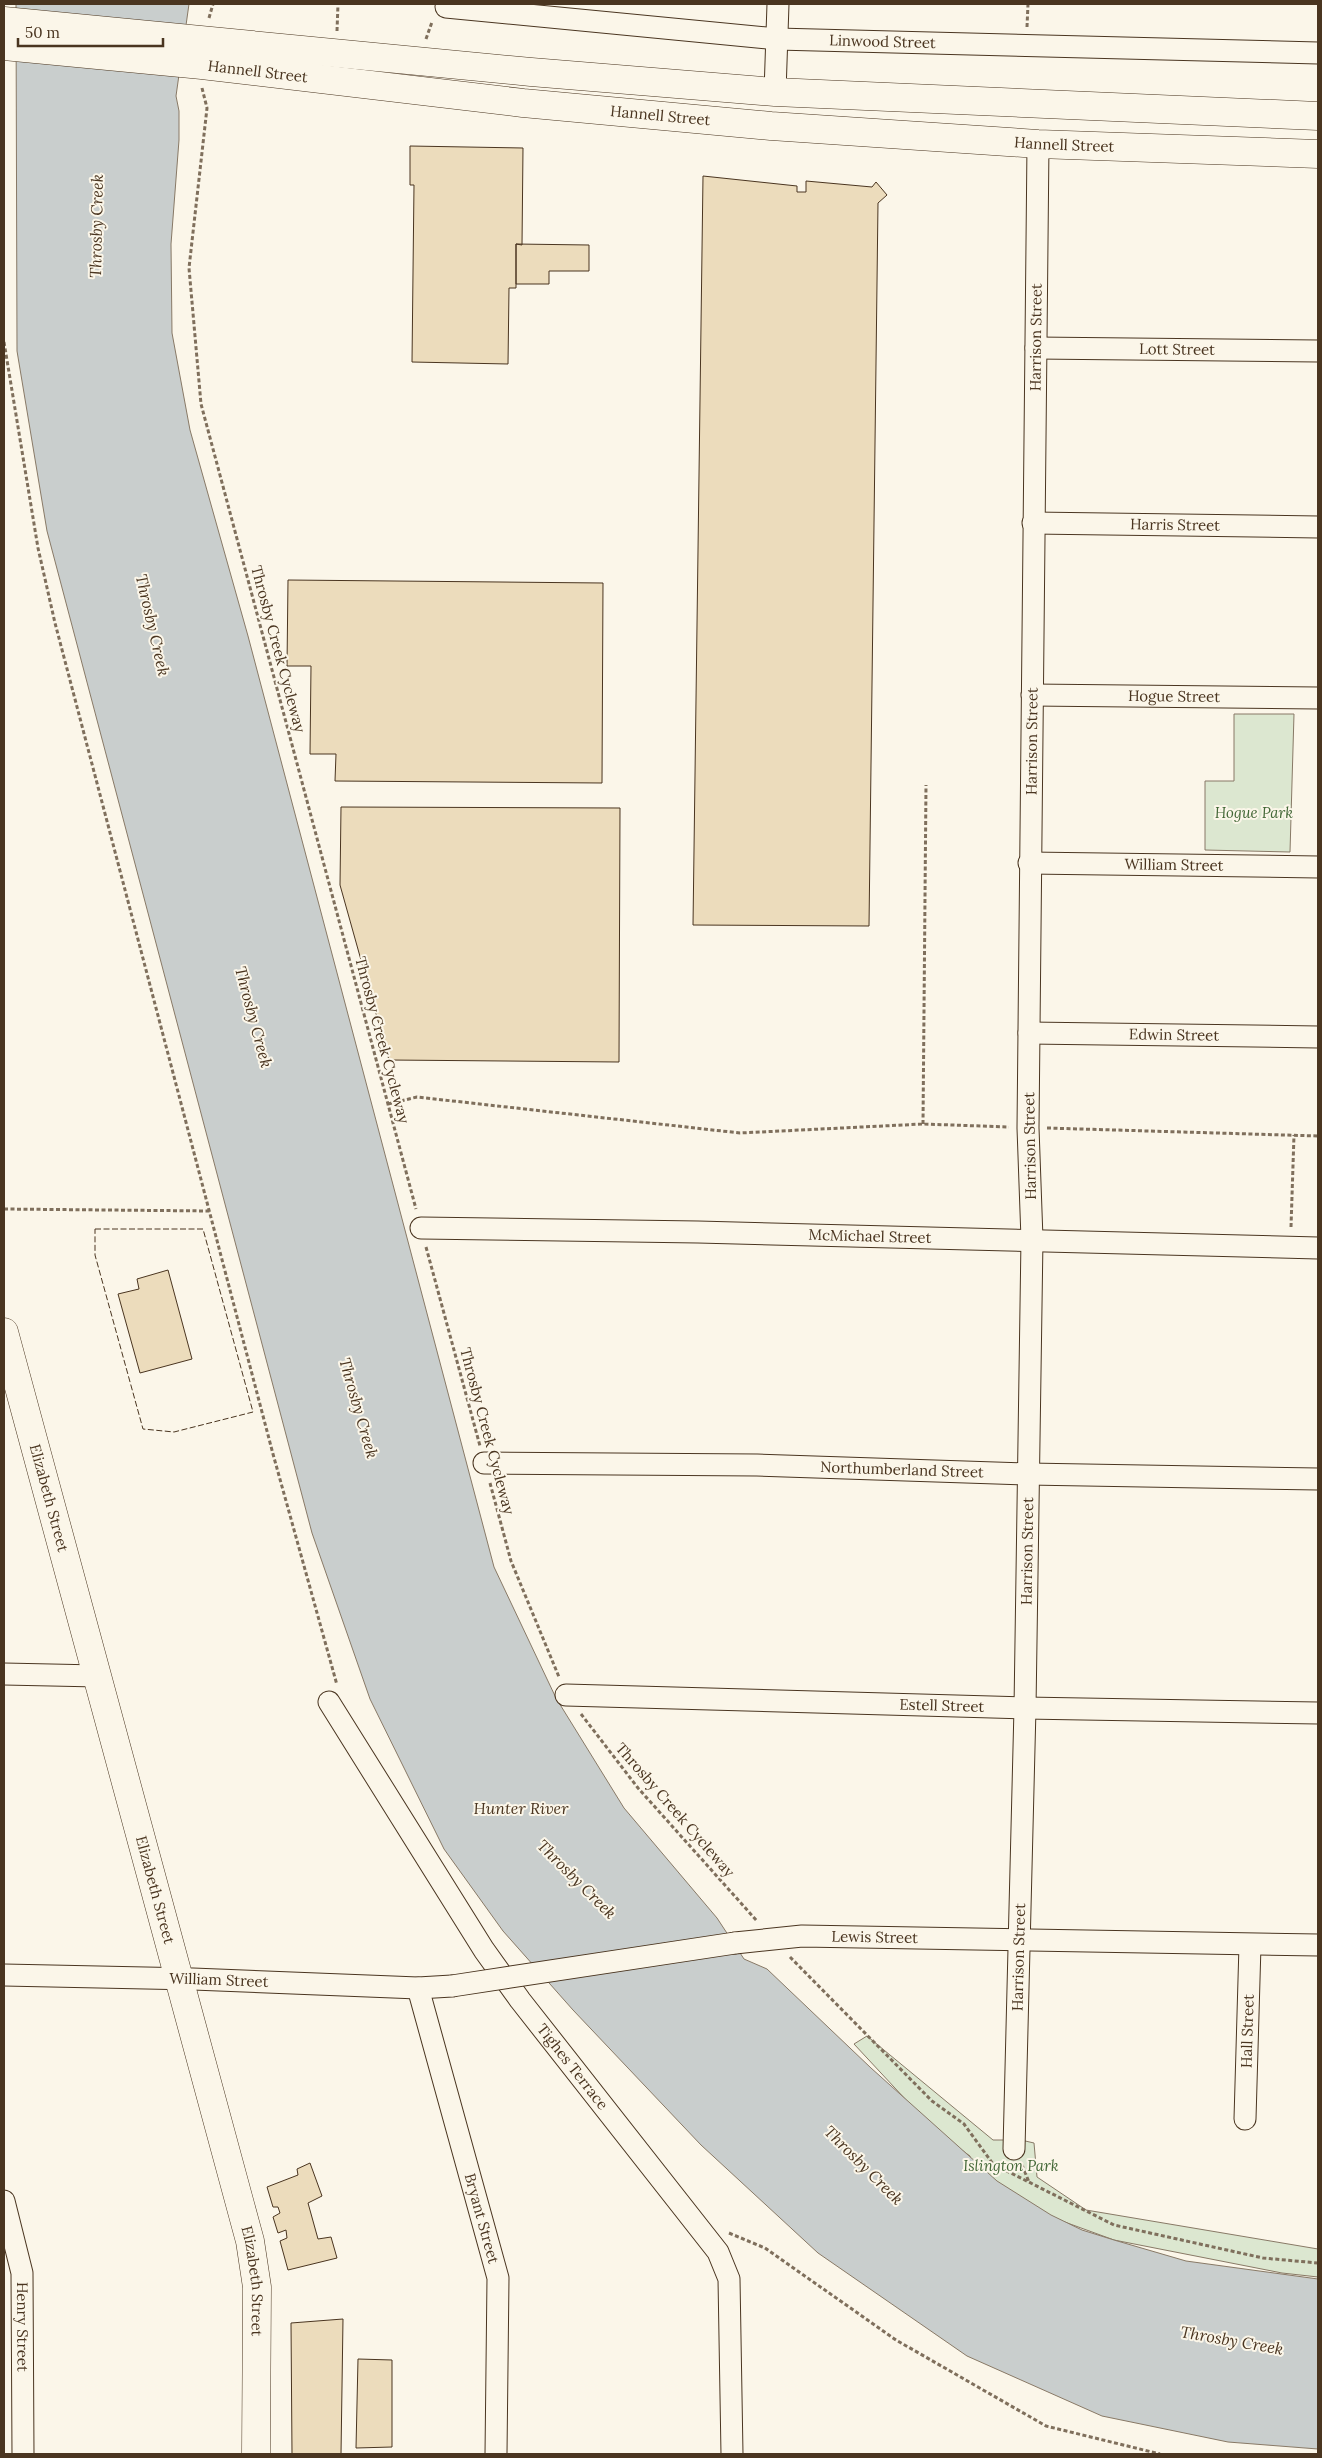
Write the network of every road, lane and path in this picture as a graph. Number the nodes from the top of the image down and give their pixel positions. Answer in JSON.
{"nodes":[{"id":1,"x":213,"y":4,"type":"edge"},
{"id":2,"x":338,"y":4,"type":"edge"},
{"id":3,"x":778,"y":4,"type":"edge"},
{"id":4,"x":446,"y":7,"type":"dead end"},
{"id":5,"x":209,"y":18,"type":"dead end"},
{"id":6,"x":337,"y":31,"type":"dead end"},
{"id":7,"x":10,"y":34,"type":"edge"},
{"id":8,"x":777,"y":38,"type":"junction"},
{"id":9,"x":1318,"y":53,"type":"edge"},
{"id":10,"x":196,"y":75,"type":"junction"},
{"id":11,"x":775,"y":92,"type":"junction"},
{"id":12,"x":1318,"y":116,"type":"edge"},
{"id":13,"x":1038,"y":144,"type":"junction"},
{"id":14,"x":1318,"y":154,"type":"edge"},
{"id":15,"x":4,"y":342,"type":"edge"},
{"id":16,"x":1036,"y":348,"type":"junction"},
{"id":17,"x":1318,"y":352,"type":"edge"},
{"id":18,"x":1033,"y":523,"type":"junction"},
{"id":19,"x":1318,"y":527,"type":"edge"},
{"id":20,"x":1032,"y":695,"type":"junction"},
{"id":21,"x":1318,"y":698,"type":"edge"},
{"id":22,"x":926,"y":785,"type":"dead end"},
{"id":23,"x":1029,"y":863,"type":"junction"},
{"id":24,"x":1318,"y":867,"type":"edge"},
{"id":25,"x":1029,"y":1033,"type":"junction"},
{"id":26,"x":1318,"y":1037,"type":"edge"},
{"id":27,"x":388,"y":1104,"type":"junction"},
{"id":28,"x":922,"y":1124,"type":"junction"},
{"id":29,"x":1028,"y":1128,"type":"junction"},
{"id":30,"x":1294,"y":1136,"type":"junction"},
{"id":31,"x":1318,"y":1136,"type":"edge"},
{"id":32,"x":4,"y":1209,"type":"edge"},
{"id":33,"x":210,"y":1211,"type":"junction"},
{"id":34,"x":421,"y":1228,"type":"junction"},
{"id":35,"x":1032,"y":1239,"type":"junction"},
{"id":36,"x":1291,"y":1247,"type":"junction"},
{"id":37,"x":1318,"y":1248,"type":"edge"},
{"id":38,"x":4,"y":1332,"type":"edge"},
{"id":39,"x":484,"y":1463,"type":"junction"},
{"id":40,"x":1028,"y":1474,"type":"junction"},
{"id":41,"x":1318,"y":1479,"type":"edge"},
{"id":42,"x":4,"y":1674,"type":"edge"},
{"id":43,"x":98,"y":1676,"type":"junction"},
{"id":44,"x":566,"y":1694,"type":"junction"},
{"id":45,"x":331,"y":1706,"type":"joint"},
{"id":46,"x":1025,"y":1708,"type":"junction"},
{"id":47,"x":1318,"y":1713,"type":"edge"},
{"id":48,"x":758,"y":1923,"type":"dead end"},
{"id":49,"x":1019,"y":1939,"type":"junction"},
{"id":50,"x":1250,"y":1944,"type":"junction"},
{"id":51,"x":1318,"y":1945,"type":"edge"},
{"id":52,"x":789,"y":1956,"type":"dead end"},
{"id":53,"x":4,"y":1975,"type":"edge"},
{"id":54,"x":179,"y":1979,"type":"junction"},
{"id":55,"x":435,"y":1987,"type":"junction"},
{"id":56,"x":1245,"y":2119,"type":"dead end"},
{"id":57,"x":1014,"y":2149,"type":"dead end"},
{"id":58,"x":4,"y":2202,"type":"edge"},
{"id":59,"x":693,"y":2218,"type":"junction"},
{"id":60,"x":1318,"y":2263,"type":"edge"},
{"id":61,"x":23,"y":2454,"type":"edge"},
{"id":62,"x":256,"y":2454,"type":"edge"},
{"id":63,"x":496,"y":2454,"type":"edge"},
{"id":64,"x":732,"y":2454,"type":"edge"},
{"id":65,"x":1160,"y":2454,"type":"edge"}],
"edges":[{"from":1,"to":5,"type":"path"},
{"from":2,"to":6,"type":"path"},
{"from":3,"to":8,"type":"street"},
{"from":4,"to":8,"type":"street","name":"Linwood Street"},
{"from":7,"to":10,"type":"main road","name":"Hannell Street"},
{"from":7,"to":11,"type":"main road","name":"Hannell Street"},
{"from":8,"to":9,"type":"street","name":"Linwood Street"},
{"from":8,"to":11,"type":"street"},
{"from":10,"to":13,"type":"main road","name":"Hannell Street"},
{"from":10,"to":27,"type":"path","name":"Throsby Creek Cycleway"},
{"from":11,"to":12,"type":"main road","name":"Hannell Street"},
{"from":13,"to":14,"type":"main road","name":"Hannell Street"},
{"from":13,"to":16,"type":"street","name":"Harrison Street"},
{"from":15,"to":33,"type":"path"},
{"from":16,"to":17,"type":"street","name":"Lott Street"},
{"from":16,"to":18,"type":"street","name":"Harrison Street"},
{"from":18,"to":19,"type":"street","name":"Harris Street"},
{"from":18,"to":20,"type":"street","name":"Harrison Street"},
{"from":20,"to":21,"type":"street","name":"Hogue Street"},
{"from":20,"to":23,"type":"street","name":"Harrison Street"},
{"from":22,"to":28,"type":"path"},
{"from":23,"to":24,"type":"street","name":"William Street"},
{"from":23,"to":25,"type":"street","name":"Harrison Street"},
{"from":25,"to":26,"type":"street","name":"Edwin Street"},
{"from":25,"to":29,"type":"street","name":"Harrison Street"},
{"from":27,"to":28,"type":"path"},
{"from":27,"to":34,"type":"path","name":"Throsby Creek Cycleway"},
{"from":28,"to":29,"type":"path"},
{"from":29,"to":30,"type":"path"},
{"from":29,"to":35,"type":"street","name":"Harrison Street"},
{"from":30,"to":31,"type":"path"},
{"from":30,"to":36,"type":"path"},
{"from":32,"to":33,"type":"path"},
{"from":33,"to":45,"type":"path"},
{"from":34,"to":35,"type":"street","name":"McMichael Street"},
{"from":34,"to":39,"type":"path","name":"Throsby Creek Cycleway"},
{"from":35,"to":36,"type":"street","name":"McMichael Street"},
{"from":35,"to":40,"type":"street","name":"Harrison Street"},
{"from":36,"to":37,"type":"street","name":"McMichael Street"},
{"from":38,"to":43,"type":"main road","name":"Elizabeth Street"},
{"from":39,"to":40,"type":"street","name":"Northumberland Street"},
{"from":39,"to":44,"type":"path","name":"Throsby Creek Cycleway"},
{"from":40,"to":41,"type":"street","name":"Northumberland Street"},
{"from":40,"to":46,"type":"street","name":"Harrison Street"},
{"from":42,"to":43,"type":"street"},
{"from":43,"to":54,"type":"main road","name":"Elizabeth Street"},
{"from":44,"to":46,"type":"street","name":"Estell Street"},
{"from":44,"to":48,"type":"path","name":"Throsby Creek Cycleway"},
{"from":45,"to":59,"type":"street","name":"Tighes Terrace"},
{"from":46,"to":47,"type":"street","name":"Estell Street"},
{"from":46,"to":49,"type":"street","name":"Harrison Street"},
{"from":49,"to":50,"type":"street","name":"Lewis Street"},
{"from":49,"to":55,"type":"street","name":"Lewis Street","bridge":true},
{"from":49,"to":57,"type":"street","name":"Harrison Street"},
{"from":50,"to":51,"type":"street","name":"Lewis Street"},
{"from":50,"to":56,"type":"street","name":"Hall Street"},
{"from":52,"to":60,"type":"path"},
{"from":53,"to":54,"type":"street","name":"William Street"},
{"from":54,"to":55,"type":"street","name":"William Street"},
{"from":54,"to":62,"type":"main road","name":"Elizabeth Street"},
{"from":55,"to":63,"type":"street","name":"Bryant Street"},
{"from":58,"to":61,"type":"street","name":"Henry Street"},
{"from":59,"to":64,"type":"street","name":"Tighes Terrace"},
{"from":59,"to":65,"type":"path"}]}
